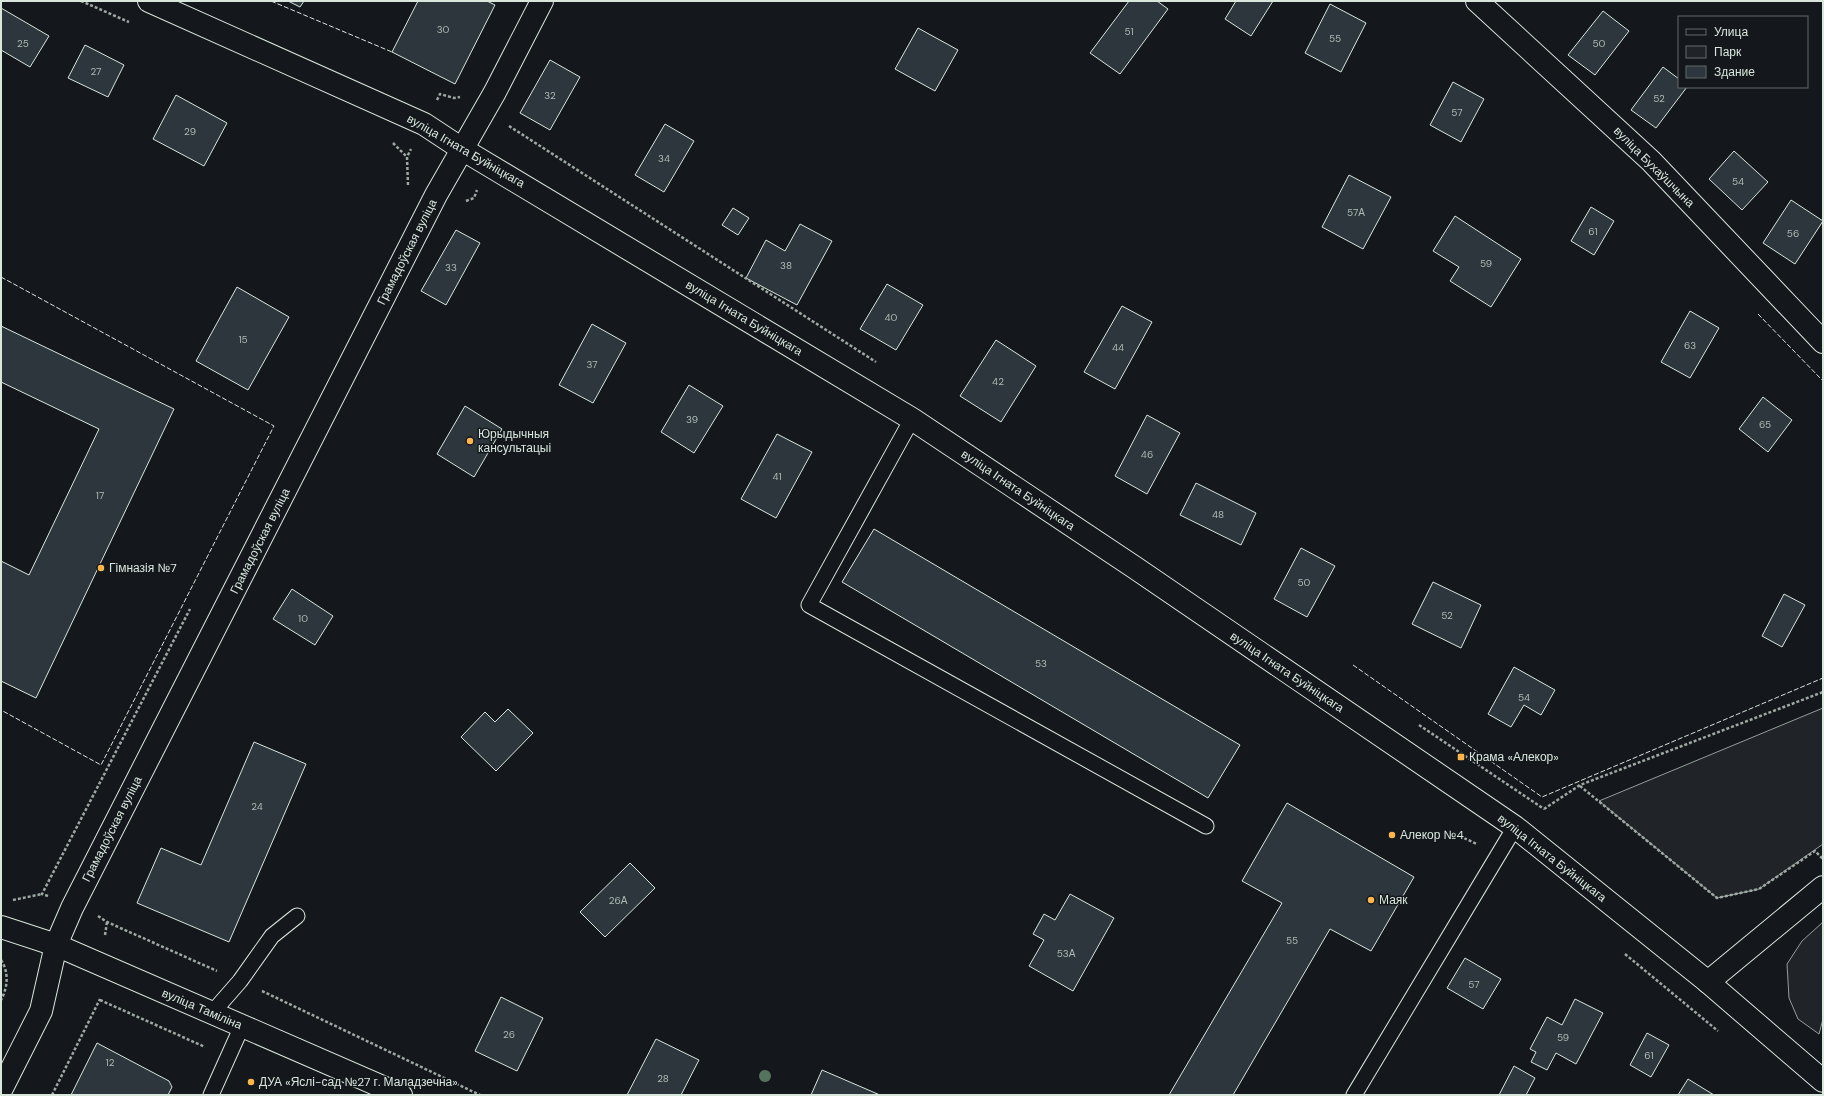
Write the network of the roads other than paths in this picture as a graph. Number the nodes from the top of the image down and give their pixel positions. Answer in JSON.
{"nodes":[{"id":1,"x":150,"y":1,"type":"edge"},
{"id":2,"x":542,"y":1,"type":"edge"},
{"id":3,"x":1477,"y":1,"type":"edge"},
{"id":4,"x":462,"y":149,"type":"junction"},
{"id":5,"x":1823,"y":342,"type":"edge"},
{"id":6,"x":912,"y":420,"type":"junction"},
{"id":7,"x":1206,"y":826,"type":"dead end"},
{"id":8,"x":1515,"y":827,"type":"junction"},
{"id":9,"x":1823,"y":888,"type":"edge"},
{"id":10,"x":297,"y":916,"type":"dead end"},
{"id":11,"x":1,"y":927,"type":"edge"},
{"id":12,"x":56,"y":945,"type":"junction"},
{"id":13,"x":1708,"y":982,"type":"junction"},
{"id":14,"x":212,"y":1013,"type":"junction"},
{"id":15,"x":242,"y":1026,"type":"junction"},
{"id":16,"x":1823,"y":1081,"type":"edge"},
{"id":17,"x":1,"y":1090,"type":"edge"},
{"id":18,"x":211,"y":1095,"type":"edge"},
{"id":19,"x":401,"y":1095,"type":"edge"},
{"id":20,"x":1354,"y":1095,"type":"edge"}],
"edges":[{"from":1,"to":4,"type":"street","name":"вуліца Ігната Буйніцкага"},
{"from":2,"to":4,"type":"street","name":"Грамадоўская вуліца"},
{"from":3,"to":5,"type":"street","name":"вуліца Бухаўшчына"},
{"from":4,"to":6,"type":"street","name":"вуліца Ігната Буйніцкага"},
{"from":4,"to":12,"type":"street","name":"Грамадоўская вуліца"},
{"from":6,"to":7,"type":"lane"},
{"from":6,"to":8,"type":"street","name":"вуліца Ігната Буйніцкага"},
{"from":8,"to":13,"type":"street","name":"вуліца Ігната Буйніцкага"},
{"from":8,"to":20,"type":"lane"},
{"from":9,"to":13,"type":"street"},
{"from":10,"to":14,"type":"lane"},
{"from":11,"to":12,"type":"street","name":"вуліца Таміліна"},
{"from":12,"to":14,"type":"street","name":"вуліца Таміліна"},
{"from":12,"to":17,"type":"street","name":"Грамадоўская вуліца"},
{"from":13,"to":16,"type":"street","name":"вуліца Ігната Буйніцкага"},
{"from":14,"to":15,"type":"street","name":"вуліца Таміліна"},
{"from":15,"to":18,"type":"lane"},
{"from":15,"to":19,"type":"street","name":"вуліца Таміліна"}]}
